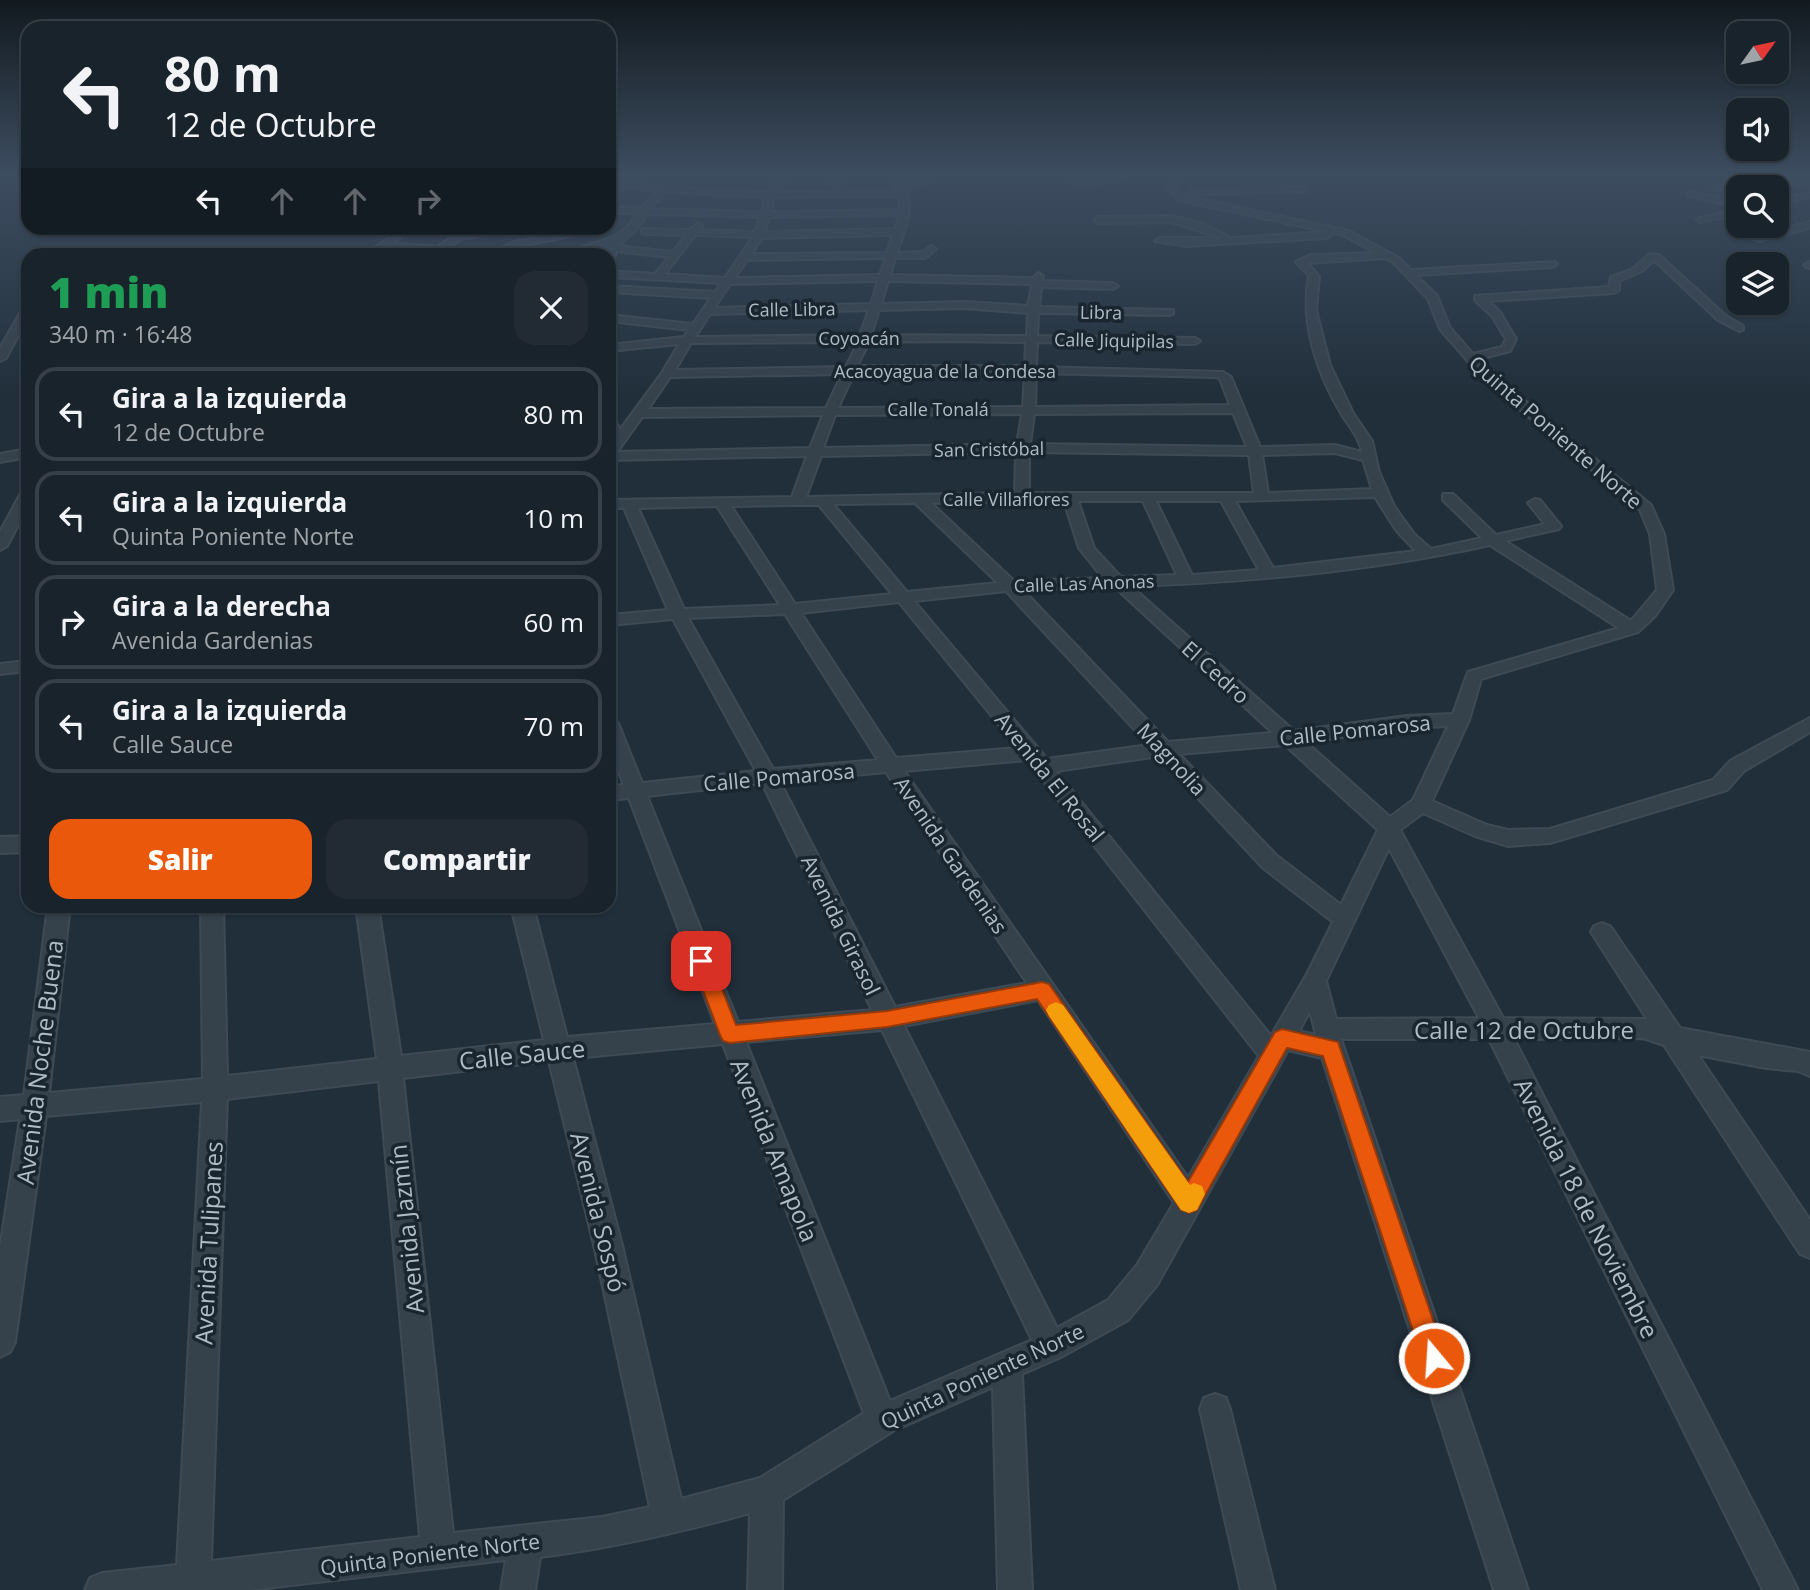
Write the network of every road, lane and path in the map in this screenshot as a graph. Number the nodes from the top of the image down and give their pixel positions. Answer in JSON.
{"nodes":[{"id":1,"x":681,"y":247,"type":"edge"},
{"id":2,"x":750,"y":247,"type":"edge"},
{"id":3,"x":895,"y":247,"type":"edge"},
{"id":4,"x":1373,"y":247,"type":"edge"},
{"id":5,"x":931,"y":250,"type":"dead end"},
{"id":6,"x":616,"y":254,"type":"edge"},
{"id":7,"x":1541,"y":254,"type":"dead end"},
{"id":8,"x":675,"y":255,"type":"junction"},
{"id":9,"x":892,"y":255,"type":"junction"},
{"id":10,"x":1388,"y":255,"type":"junction"},
{"id":11,"x":743,"y":257,"type":"junction"},
{"id":12,"x":1407,"y":273,"type":"junction"},
{"id":13,"x":616,"y":276,"type":"edge"},
{"id":14,"x":658,"y":277,"type":"junction"},
{"id":15,"x":884,"y":278,"type":"junction"},
{"id":16,"x":1037,"y":280,"type":"junction"},
{"id":17,"x":729,"y":281,"type":"junction"},
{"id":18,"x":1113,"y":286,"type":"dead end"},
{"id":19,"x":616,"y":290,"type":"edge"},
{"id":20,"x":719,"y":295,"type":"junction"},
{"id":21,"x":875,"y":308,"type":"junction"},
{"id":22,"x":1033,"y":310,"type":"junction"},
{"id":23,"x":709,"y":311,"type":"junction"},
{"id":24,"x":1169,"y":312,"type":"dead end"},
{"id":25,"x":20,"y":315,"type":"edge"},
{"id":26,"x":616,"y":319,"type":"edge"},
{"id":27,"x":695,"y":327,"type":"junction"},
{"id":28,"x":1739,"y":328,"type":"dead end"},
{"id":29,"x":865,"y":338,"type":"junction"},
{"id":30,"x":1032,"y":339,"type":"junction"},
{"id":31,"x":687,"y":340,"type":"junction"},
{"id":32,"x":1195,"y":341,"type":"dead end"},
{"id":33,"x":616,"y":347,"type":"edge"},
{"id":34,"x":0,"y":358,"type":"edge"},
{"id":35,"x":1471,"y":358,"type":"junction"},
{"id":36,"x":851,"y":370,"type":"junction"},
{"id":37,"x":1031,"y":370,"type":"junction"},
{"id":38,"x":667,"y":374,"type":"junction"},
{"id":39,"x":1029,"y":408,"type":"junction"},
{"id":40,"x":1237,"y":409,"type":"junction"},
{"id":41,"x":831,"y":410,"type":"junction"},
{"id":42,"x":640,"y":413,"type":"junction"},
{"id":43,"x":616,"y":437,"type":"edge"},
{"id":44,"x":618,"y":442,"type":"junction"},
{"id":45,"x":616,"y":445,"type":"edge"},
{"id":46,"x":1023,"y":447,"type":"junction"},
{"id":47,"x":817,"y":451,"type":"junction"},
{"id":48,"x":1255,"y":451,"type":"junction"},
{"id":49,"x":21,"y":454,"type":"edge"},
{"id":50,"x":616,"y":455,"type":"edge"},
{"id":51,"x":1368,"y":457,"type":"junction"},
{"id":52,"x":0,"y":458,"type":"edge"},
{"id":53,"x":1382,"y":493,"type":"junction"},
{"id":54,"x":1261,"y":495,"type":"junction"},
{"id":55,"x":1225,"y":496,"type":"junction"},
{"id":56,"x":1022,"y":497,"type":"junction"},
{"id":57,"x":1448,"y":497,"type":"dead end"},
{"id":58,"x":1070,"y":498,"type":"junction"},
{"id":59,"x":1148,"y":498,"type":"junction"},
{"id":60,"x":919,"y":499,"type":"junction"},
{"id":61,"x":823,"y":501,"type":"junction"},
{"id":62,"x":797,"y":502,"type":"junction"},
{"id":63,"x":722,"y":503,"type":"junction"},
{"id":64,"x":1535,"y":503,"type":"dead end"},
{"id":65,"x":619,"y":504,"type":"edge"},
{"id":66,"x":0,"y":513,"type":"edge"},
{"id":67,"x":21,"y":513,"type":"edge"},
{"id":68,"x":21,"y":514,"type":"edge"},
{"id":69,"x":1493,"y":540,"type":"junction"},
{"id":70,"x":0,"y":546,"type":"edge"},
{"id":71,"x":1428,"y":554,"type":"junction"},
{"id":72,"x":1269,"y":574,"type":"junction"},
{"id":73,"x":1186,"y":579,"type":"junction"},
{"id":74,"x":1116,"y":582,"type":"junction"},
{"id":75,"x":1010,"y":586,"type":"junction"},
{"id":76,"x":899,"y":596,"type":"junction"},
{"id":77,"x":790,"y":609,"type":"junction"},
{"id":78,"x":678,"y":614,"type":"junction"},
{"id":79,"x":616,"y":619,"type":"edge"},
{"id":80,"x":1632,"y":629,"type":"junction"},
{"id":81,"x":21,"y":667,"type":"edge"},
{"id":82,"x":0,"y":669,"type":"edge"},
{"id":83,"x":1460,"y":720,"type":"junction"},
{"id":84,"x":1810,"y":723,"type":"edge"},
{"id":85,"x":1289,"y":738,"type":"junction"},
{"id":86,"x":616,"y":741,"type":"edge"},
{"id":87,"x":1163,"y":749,"type":"junction"},
{"id":88,"x":1037,"y":760,"type":"junction"},
{"id":89,"x":892,"y":767,"type":"junction"},
{"id":90,"x":768,"y":776,"type":"junction"},
{"id":91,"x":635,"y":790,"type":"junction"},
{"id":92,"x":616,"y":792,"type":"edge"},
{"id":93,"x":1421,"y":804,"type":"junction"},
{"id":94,"x":1389,"y":828,"type":"junction"},
{"id":95,"x":21,"y":844,"type":"edge"},
{"id":96,"x":0,"y":845,"type":"edge"},
{"id":97,"x":58,"y":913,"type":"edge"},
{"id":98,"x":212,"y":913,"type":"edge"},
{"id":99,"x":368,"y":913,"type":"edge"},
{"id":100,"x":524,"y":913,"type":"edge"},
{"id":101,"x":1345,"y":920,"type":"junction"},
{"id":102,"x":1602,"y":932,"type":"dead end"},
{"id":103,"x":1315,"y":981,"type":"junction"},
{"id":104,"x":1042,"y":990,"type":"junction"},
{"id":105,"x":887,"y":1019,"type":"junction"},
{"id":106,"x":1496,"y":1028,"type":"junction"},
{"id":107,"x":730,"y":1035,"type":"junction"},
{"id":108,"x":1674,"y":1038,"type":"junction"},
{"id":109,"x":1329,"y":1039,"type":"junction"},
{"id":110,"x":1278,"y":1047,"type":"junction"},
{"id":111,"x":557,"y":1049,"type":"junction"},
{"id":112,"x":1806,"y":1063,"type":"edge"},
{"id":113,"x":390,"y":1067,"type":"junction"},
{"id":114,"x":215,"y":1089,"type":"junction"},
{"id":115,"x":35,"y":1103,"type":"junction"},
{"id":116,"x":0,"y":1108,"type":"edge"},
{"id":117,"x":1189,"y":1202,"type":"junction"},
{"id":118,"x":1810,"y":1244,"type":"edge"},
{"id":119,"x":0,"y":1342,"type":"edge"},
{"id":120,"x":1051,"y":1347,"type":"junction"},
{"id":121,"x":1007,"y":1366,"type":"junction"},
{"id":122,"x":1215,"y":1409,"type":"dead end"},
{"id":123,"x":882,"y":1420,"type":"junction"},
{"id":124,"x":767,"y":1492,"type":"junction"},
{"id":125,"x":669,"y":1519,"type":"junction"},
{"id":126,"x":526,"y":1544,"type":"junction"},
{"id":127,"x":438,"y":1553,"type":"junction"},
{"id":128,"x":193,"y":1580,"type":"junction"},
{"id":129,"x":267,"y":1581,"type":"edge"},
{"id":130,"x":102,"y":1590,"type":"edge"},
{"id":131,"x":518,"y":1590,"type":"edge"},
{"id":132,"x":765,"y":1590,"type":"edge"},
{"id":133,"x":1015,"y":1590,"type":"edge"},
{"id":134,"x":1258,"y":1590,"type":"edge"},
{"id":135,"x":1511,"y":1590,"type":"edge"},
{"id":136,"x":1781,"y":1590,"type":"edge"}],
"edges":[{"from":1,"to":8,"type":"street"},
{"from":2,"to":11,"type":"street"},
{"from":3,"to":9,"type":"street"},
{"from":4,"to":10,"type":"street","name":"Quinta Poniente Norte"},
{"from":5,"to":9,"type":"street"},
{"from":6,"to":8,"type":"street"},
{"from":7,"to":12,"type":"street"},
{"from":8,"to":14,"type":"street"},
{"from":9,"to":11,"type":"street"},
{"from":9,"to":15,"type":"street"},
{"from":10,"to":12,"type":"street","name":"Quinta Poniente Norte"},
{"from":10,"to":51,"type":"street"},
{"from":11,"to":17,"type":"street"},
{"from":12,"to":35,"type":"street","name":"Quinta Poniente Norte"},
{"from":13,"to":14,"type":"street"},
{"from":14,"to":17,"type":"street"},
{"from":15,"to":16,"type":"street"},
{"from":15,"to":17,"type":"street"},
{"from":15,"to":21,"type":"street"},
{"from":16,"to":18,"type":"street"},
{"from":16,"to":22,"type":"street"},
{"from":17,"to":20,"type":"street"},
{"from":19,"to":20,"type":"street"},
{"from":20,"to":23,"type":"street"},
{"from":21,"to":22,"type":"street","name":"Libra"},
{"from":21,"to":23,"type":"street","name":"Calle Libra"},
{"from":21,"to":29,"type":"street"},
{"from":22,"to":24,"type":"street","name":"Libra"},
{"from":22,"to":30,"type":"street"},
{"from":23,"to":27,"type":"street"},
{"from":25,"to":34,"type":"street"},
{"from":26,"to":27,"type":"street"},
{"from":27,"to":31,"type":"street"},
{"from":28,"to":35,"type":"street"},
{"from":29,"to":30,"type":"street","name":"Coyoacán"},
{"from":29,"to":31,"type":"street","name":"Coyoacán"},
{"from":29,"to":36,"type":"street"},
{"from":30,"to":32,"type":"street","name":"Calle Jiquipilas"},
{"from":30,"to":37,"type":"street"},
{"from":31,"to":33,"type":"street","name":"Coyoacán"},
{"from":31,"to":38,"type":"street"},
{"from":35,"to":80,"type":"street","name":"Quinta Poniente Norte"},
{"from":36,"to":37,"type":"street","name":"Acacoyagua de la Condesa"},
{"from":36,"to":38,"type":"street","name":"Acacoyagua de la Condesa"},
{"from":36,"to":41,"type":"street"},
{"from":37,"to":39,"type":"street"},
{"from":37,"to":40,"type":"street","name":"Acacoyagua de la Condesa"},
{"from":38,"to":42,"type":"street"},
{"from":39,"to":40,"type":"street","name":"Calle Tonalá"},
{"from":39,"to":41,"type":"street","name":"Calle Tonalá"},
{"from":39,"to":46,"type":"street"},
{"from":40,"to":48,"type":"street"},
{"from":41,"to":42,"type":"street","name":"Calle Tonalá"},
{"from":41,"to":47,"type":"street"},
{"from":42,"to":44,"type":"street"},
{"from":43,"to":44,"type":"street"},
{"from":44,"to":45,"type":"street"},
{"from":46,"to":47,"type":"street","name":"San Cristóbal"},
{"from":46,"to":48,"type":"street","name":"San Cristóbal"},
{"from":46,"to":56,"type":"street"},
{"from":47,"to":50,"type":"street","name":"San Cristóbal"},
{"from":47,"to":62,"type":"street"},
{"from":48,"to":51,"type":"street","name":"San Cristóbal"},
{"from":48,"to":54,"type":"street"},
{"from":49,"to":52,"type":"street"},
{"from":51,"to":53,"type":"street"},
{"from":53,"to":54,"type":"street","name":"Calle Villaflores"},
{"from":53,"to":71,"type":"street"},
{"from":54,"to":55,"type":"street","name":"Calle Villaflores"},
{"from":55,"to":59,"type":"street","name":"Calle Villaflores"},
{"from":55,"to":72,"type":"street"},
{"from":56,"to":58,"type":"street","name":"Calle Villaflores"},
{"from":56,"to":60,"type":"street","name":"Calle Villaflores"},
{"from":57,"to":69,"type":"street"},
{"from":58,"to":59,"type":"street","name":"Calle Villaflores"},
{"from":58,"to":74,"type":"street","name":"El Cedro"},
{"from":59,"to":73,"type":"street"},
{"from":60,"to":61,"type":"street","name":"Calle Villaflores"},
{"from":60,"to":75,"type":"street","name":"Magnolia"},
{"from":61,"to":62,"type":"street","name":"Calle Villaflores"},
{"from":61,"to":76,"type":"street","name":"Avenida El Rosal"},
{"from":62,"to":63,"type":"street","name":"Calle Villaflores"},
{"from":63,"to":65,"type":"street","name":"Calle Villaflores"},
{"from":63,"to":77,"type":"street","name":"Avenida Gardenias"},
{"from":64,"to":69,"type":"street","name":"Calle Las Anonas"},
{"from":65,"to":78,"type":"street","name":"Avenida Girasol"},
{"from":66,"to":67,"type":"street"},
{"from":68,"to":70,"type":"street"},
{"from":69,"to":71,"type":"street","name":"Calle Las Anonas"},
{"from":69,"to":80,"type":"street"},
{"from":71,"to":72,"type":"street","name":"Calle Las Anonas"},
{"from":72,"to":73,"type":"street","name":"Calle Las Anonas"},
{"from":73,"to":74,"type":"street","name":"Calle Las Anonas"},
{"from":74,"to":75,"type":"street","name":"Calle Las Anonas"},
{"from":74,"to":85,"type":"street","name":"El Cedro"},
{"from":75,"to":76,"type":"street","name":"Calle Las Anonas"},
{"from":75,"to":87,"type":"street","name":"Magnolia"},
{"from":76,"to":77,"type":"street","name":"Calle Las Anonas"},
{"from":76,"to":88,"type":"street","name":"Avenida El Rosal"},
{"from":77,"to":78,"type":"street","name":"Calle Las Anonas"},
{"from":77,"to":89,"type":"street","name":"Avenida Gardenias"},
{"from":78,"to":79,"type":"street","name":"Calle Las Anonas"},
{"from":78,"to":90,"type":"street","name":"Avenida Girasol"},
{"from":80,"to":83,"type":"street","name":"Quinta Poniente Norte"},
{"from":81,"to":82,"type":"street"},
{"from":83,"to":85,"type":"street","name":"Calle Pomarosa"},
{"from":83,"to":93,"type":"street","name":"Quinta Poniente Norte"},
{"from":84,"to":93,"type":"street"},
{"from":85,"to":87,"type":"street","name":"Calle Pomarosa"},
{"from":85,"to":94,"type":"street","name":"El Cedro"},
{"from":86,"to":91,"type":"street","name":"Avenida Amapola"},
{"from":87,"to":88,"type":"street","name":"Calle Pomarosa"},
{"from":87,"to":101,"type":"street","name":"Magnolia"},
{"from":88,"to":89,"type":"street","name":"Calle Pomarosa"},
{"from":88,"to":110,"type":"street","name":"Avenida El Rosal"},
{"from":89,"to":90,"type":"street","name":"Calle Pomarosa"},
{"from":89,"to":104,"type":"street","name":"Avenida Gardenias"},
{"from":90,"to":91,"type":"street","name":"Calle Pomarosa"},
{"from":90,"to":105,"type":"street","name":"Avenida Girasol"},
{"from":91,"to":92,"type":"street","name":"Calle Pomarosa"},
{"from":91,"to":107,"type":"street","name":"Avenida Amapola"},
{"from":93,"to":94,"type":"street","name":"Quinta Poniente Norte"},
{"from":94,"to":101,"type":"street","name":"Quinta Poniente Norte"},
{"from":94,"to":106,"type":"street","name":"Avenida 18 de Noviembre"},
{"from":95,"to":96,"type":"street"},
{"from":97,"to":115,"type":"street","name":"Avenida Noche Buena"},
{"from":98,"to":114,"type":"street","name":"Avenida Tulipanes"},
{"from":99,"to":113,"type":"street","name":"Avenida Jazmín"},
{"from":100,"to":111,"type":"street","name":"Avenida Sospó"},
{"from":101,"to":103,"type":"street","name":"Quinta Poniente Norte"},
{"from":102,"to":108,"type":"street"},
{"from":103,"to":109,"type":"street"},
{"from":103,"to":110,"type":"street","name":"Quinta Poniente Norte"},
{"from":104,"to":105,"type":"street","name":"Calle Sauce"},
{"from":104,"to":117,"type":"street","name":"Avenida Gardenias"},
{"from":105,"to":107,"type":"street","name":"Calle Sauce"},
{"from":105,"to":120,"type":"street","name":"Avenida Girasol"},
{"from":106,"to":108,"type":"street","name":"Calle 12 de Octubre"},
{"from":106,"to":109,"type":"street","name":"Calle 12 de Octubre"},
{"from":106,"to":136,"type":"street","name":"Avenida 18 de Noviembre"},
{"from":107,"to":111,"type":"street","name":"Calle Sauce"},
{"from":107,"to":123,"type":"street","name":"Avenida Amapola"},
{"from":108,"to":112,"type":"street","name":"Calle 12 de Octubre"},
{"from":108,"to":118,"type":"street"},
{"from":109,"to":110,"type":"street","name":"Calle 12 de Octubre"},
{"from":109,"to":135,"type":"street"},
{"from":110,"to":117,"type":"street","name":"Quinta Poniente Norte"},
{"from":111,"to":113,"type":"street","name":"Calle Sauce"},
{"from":111,"to":125,"type":"street","name":"Avenida Sospó"},
{"from":113,"to":114,"type":"street","name":"Calle Sauce"},
{"from":113,"to":127,"type":"street","name":"Avenida Jazmín"},
{"from":114,"to":115,"type":"street","name":"Calle Sauce"},
{"from":114,"to":128,"type":"street","name":"Avenida Tulipanes"},
{"from":115,"to":116,"type":"street","name":"Calle Sauce"},
{"from":115,"to":119,"type":"street","name":"Avenida Noche Buena"},
{"from":117,"to":120,"type":"street","name":"Quinta Poniente Norte"},
{"from":120,"to":121,"type":"street","name":"Quinta Poniente Norte"},
{"from":121,"to":123,"type":"street","name":"Quinta Poniente Norte"},
{"from":121,"to":133,"type":"street"},
{"from":122,"to":134,"type":"street"},
{"from":123,"to":124,"type":"street","name":"Quinta Poniente Norte"},
{"from":124,"to":125,"type":"street","name":"Quinta Poniente Norte"},
{"from":124,"to":132,"type":"street"},
{"from":125,"to":126,"type":"street","name":"Quinta Poniente Norte"},
{"from":126,"to":127,"type":"street","name":"Quinta Poniente Norte"},
{"from":126,"to":131,"type":"street"},
{"from":127,"to":129,"type":"street","name":"Quinta Poniente Norte"},
{"from":128,"to":129,"type":"street","name":"Quinta Poniente Norte"},
{"from":128,"to":130,"type":"street","name":"Quinta Poniente Norte"}]}
